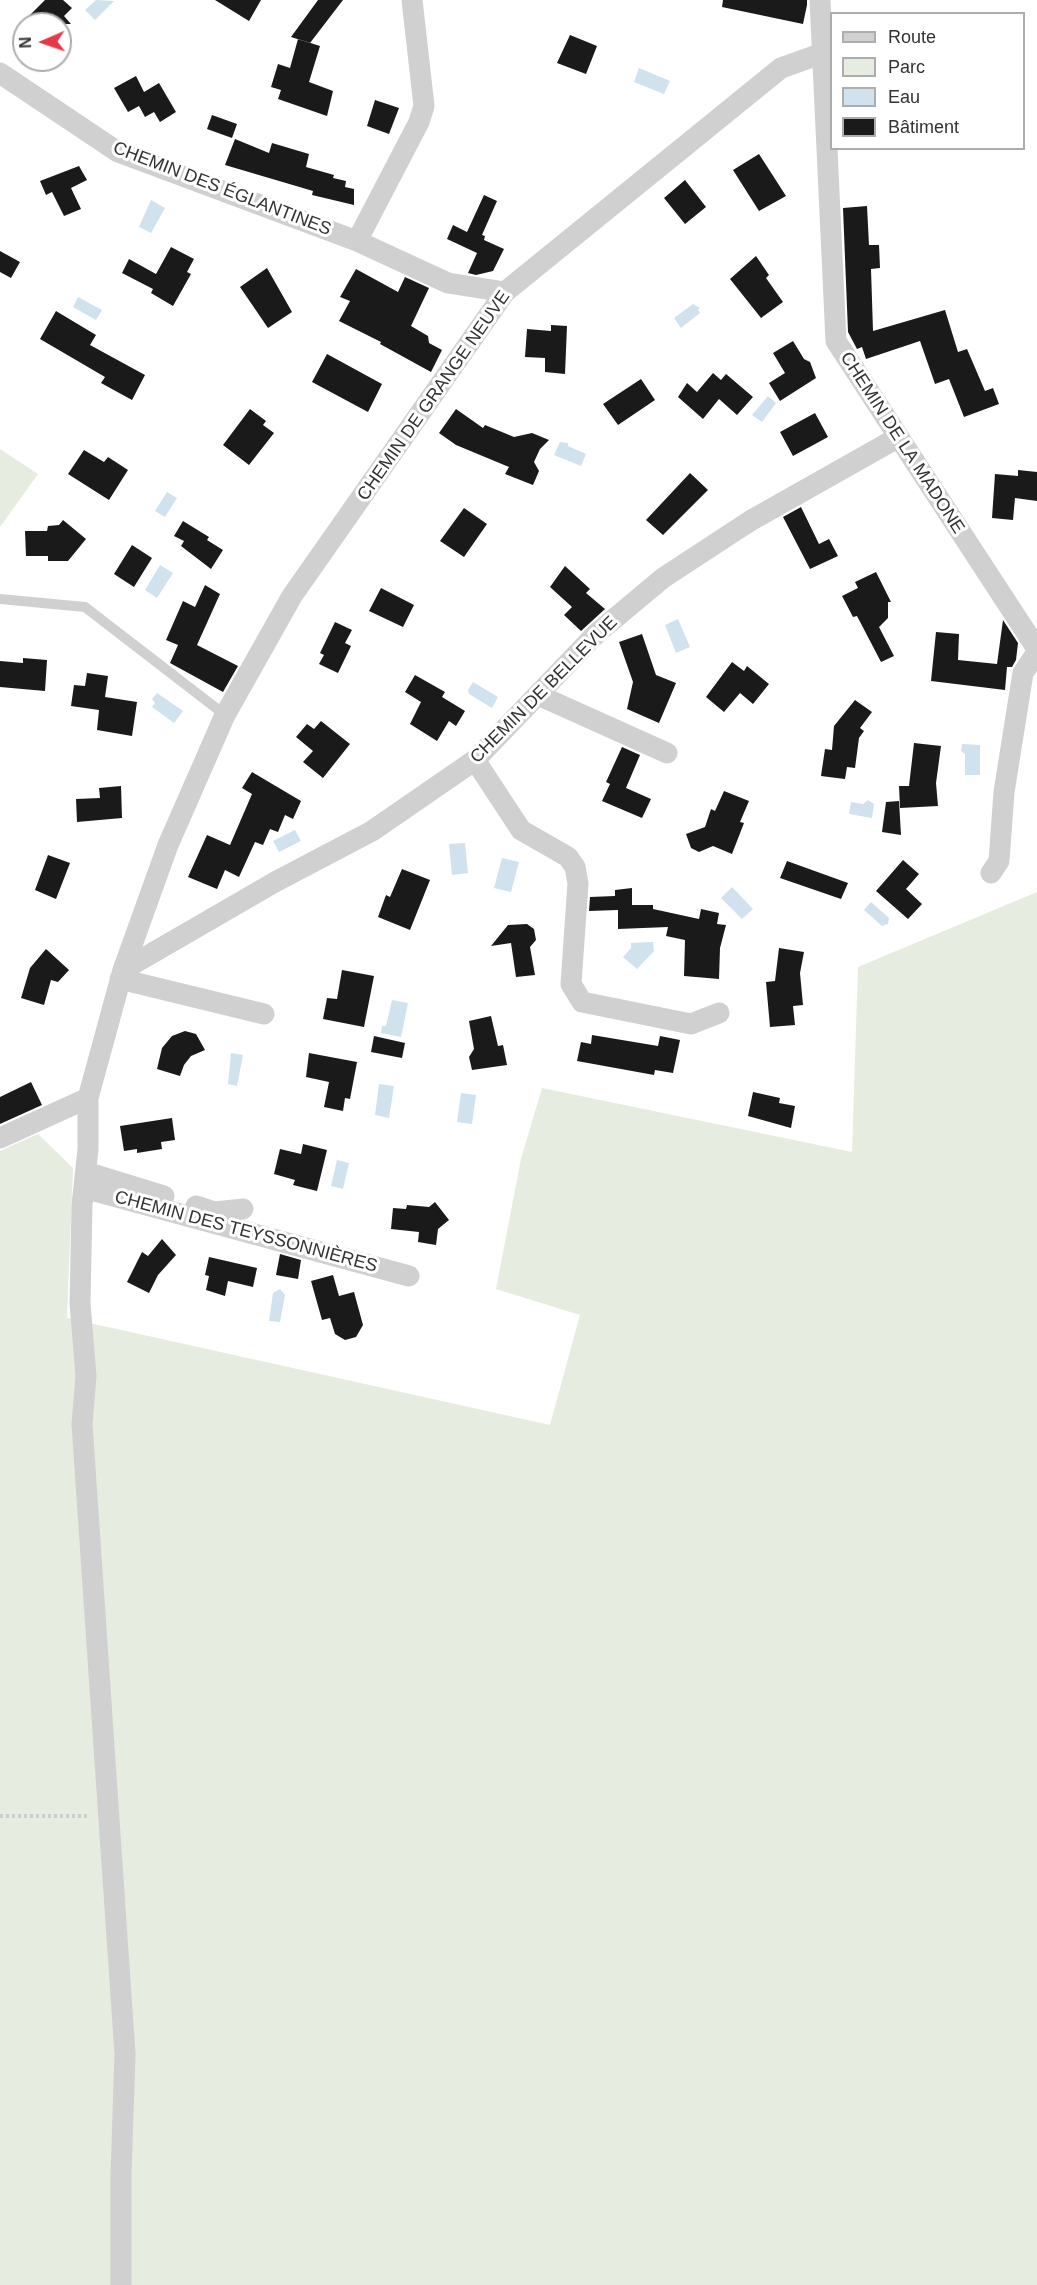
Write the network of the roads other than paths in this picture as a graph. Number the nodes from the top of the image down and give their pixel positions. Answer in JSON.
{"nodes":[{"id":1,"x":412,"y":0,"type":"edge"},
{"id":2,"x":820,"y":0,"type":"edge"},
{"id":3,"x":823,"y":53,"type":"junction"},
{"id":4,"x":0,"y":73,"type":"edge"},
{"id":5,"x":357,"y":241,"type":"junction"},
{"id":6,"x":505,"y":292,"type":"junction"},
{"id":7,"x":897,"y":438,"type":"junction"},
{"id":8,"x":0,"y":599,"type":"edge"},
{"id":9,"x":1037,"y":651,"type":"edge"},
{"id":10,"x":538,"y":695,"type":"junction"},
{"id":11,"x":225,"y":715,"type":"junction"},
{"id":12,"x":667,"y":753,"type":"dead end"},
{"id":13,"x":475,"y":760,"type":"junction"},
{"id":14,"x":991,"y":873,"type":"dead end"},
{"id":15,"x":122,"y":975,"type":"junction"},
{"id":16,"x":719,"y":1013,"type":"dead end"},
{"id":17,"x":264,"y":1014,"type":"dead end"},
{"id":18,"x":88,"y":1098,"type":"junction"},
{"id":19,"x":0,"y":1138,"type":"edge"},
{"id":20,"x":85,"y":1180,"type":"junction"},
{"id":21,"x":243,"y":1209,"type":"dead end"},
{"id":22,"x":409,"y":1276,"type":"dead end"},
{"id":23,"x":121,"y":2285,"type":"edge"}],
"edges":[{"from":1,"to":5,"type":"street"},
{"from":2,"to":3,"type":"street","name":"CHEMIN DE LA MADONE"},
{"from":3,"to":6,"type":"street","name":"CHEMIN DE GRANGE NEUVE"},
{"from":3,"to":7,"type":"street","name":"CHEMIN DE LA MADONE"},
{"from":4,"to":5,"type":"street","name":"CHEMIN DES ÉGLANTINES"},
{"from":5,"to":6,"type":"street","name":"CHEMIN DES ÉGLANTINES"},
{"from":6,"to":11,"type":"street","name":"CHEMIN DE GRANGE NEUVE"},
{"from":7,"to":9,"type":"street","name":"CHEMIN DE LA MADONE"},
{"from":7,"to":10,"type":"street","name":"CHEMIN DE BELLEVUE"},
{"from":8,"to":11,"type":"lane"},
{"from":9,"to":14,"type":"street"},
{"from":10,"to":12,"type":"street"},
{"from":10,"to":13,"type":"street","name":"CHEMIN DE BELLEVUE"},
{"from":11,"to":15,"type":"street","name":"CHEMIN DE GRANGE NEUVE"},
{"from":13,"to":15,"type":"street","name":"CHEMIN DE BELLEVUE"},
{"from":13,"to":16,"type":"street"},
{"from":15,"to":17,"type":"street"},
{"from":15,"to":18,"type":"street","name":"CHEMIN DE GRANGE NEUVE"},
{"from":18,"to":19,"type":"street"},
{"from":18,"to":20,"type":"street","name":"CHEMIN DE GRANGE NEUVE"},
{"from":20,"to":21,"type":"street","name":"CHEMIN DES TEYSSONNIÈRES"},
{"from":20,"to":22,"type":"street","name":"CHEMIN DES TEYSSONNIÈRES"},
{"from":20,"to":23,"type":"street","name":"CHEMIN DE GRANGE NEUVE"}]}
